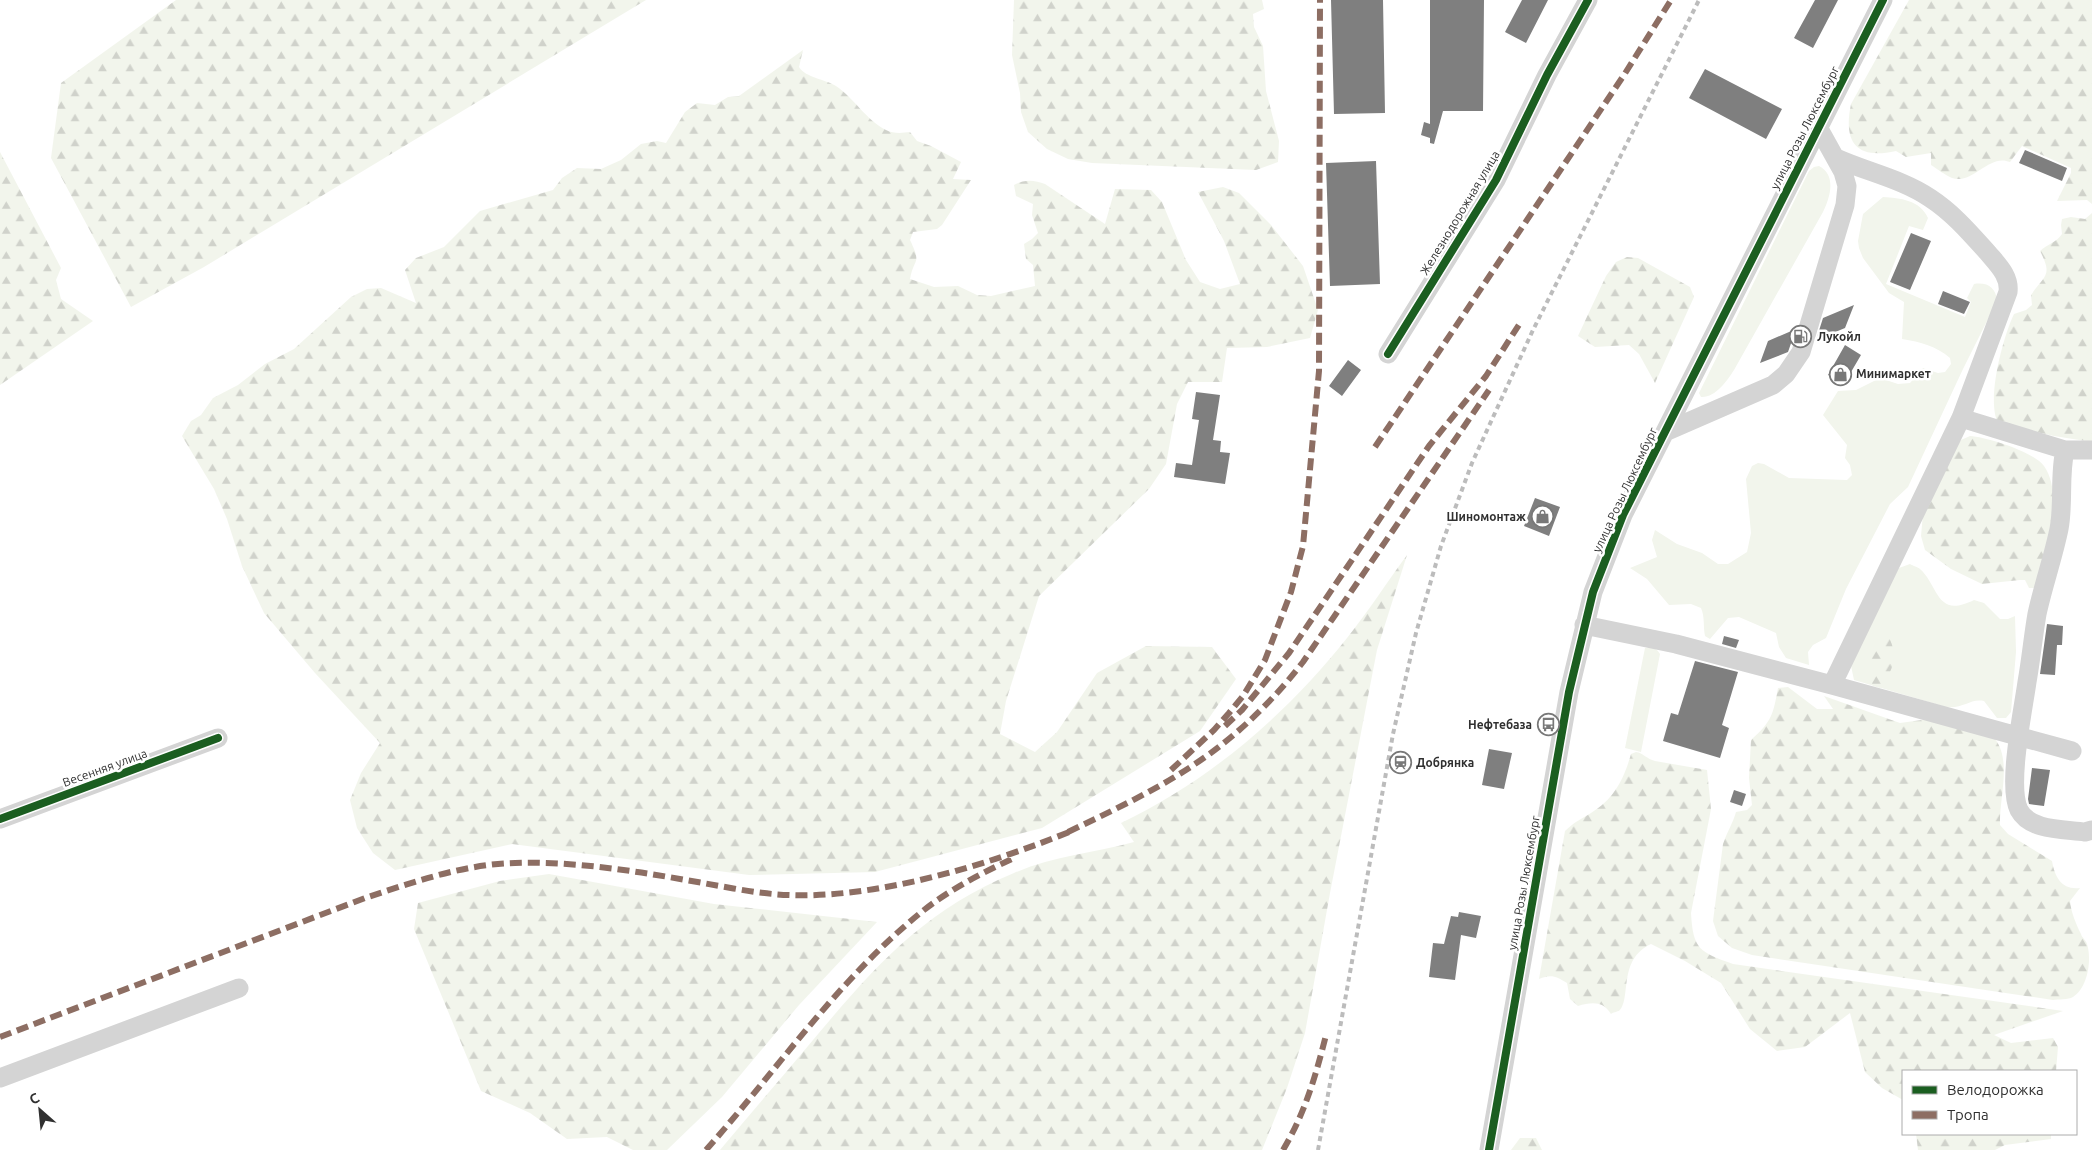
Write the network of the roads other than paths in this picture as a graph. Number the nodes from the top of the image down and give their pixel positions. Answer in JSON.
{"nodes":[{"id":1,"x":1588,"y":0,"type":"edge"},
{"id":2,"x":1883,"y":0,"type":"edge"},
{"id":3,"x":1818,"y":127,"type":"junction"},
{"id":4,"x":1836,"y":158,"type":"junction"},
{"id":5,"x":1388,"y":354,"type":"dead end"},
{"id":6,"x":1961,"y":418,"type":"junction"},
{"id":7,"x":1665,"y":432,"type":"junction"},
{"id":8,"x":2065,"y":450,"type":"junction"},
{"id":9,"x":2092,"y":450,"type":"edge"},
{"id":10,"x":1584,"y":625,"type":"junction"},
{"id":11,"x":1832,"y":685,"type":"junction"},
{"id":12,"x":218,"y":738,"type":"dead end"},
{"id":13,"x":2019,"y":738,"type":"junction"},
{"id":14,"x":2072,"y":751,"type":"dead end"},
{"id":15,"x":0,"y":819,"type":"edge"},
{"id":16,"x":2092,"y":830,"type":"edge"},
{"id":17,"x":239,"y":988,"type":"dead end"},
{"id":18,"x":0,"y":1078,"type":"edge"},
{"id":19,"x":1489,"y":1150,"type":"edge"}],
"edges":[{"from":1,"to":5,"type":"street","name":"Железнодорожная улица"},
{"from":2,"to":3,"type":"street","name":"улица Розы Люксембург"},
{"from":3,"to":4,"type":"street"},
{"from":3,"to":7,"type":"street","name":"улица Розы Люксембург"},
{"from":4,"to":6,"type":"street"},
{"from":4,"to":7,"type":"street"},
{"from":6,"to":8,"type":"street"},
{"from":6,"to":11,"type":"street"},
{"from":7,"to":10,"type":"street","name":"улица Розы Люксембург"},
{"from":8,"to":9,"type":"street"},
{"from":8,"to":13,"type":"street"},
{"from":10,"to":11,"type":"street"},
{"from":10,"to":19,"type":"street","name":"улица Розы Люксембург"},
{"from":11,"to":13,"type":"street"},
{"from":12,"to":15,"type":"street","name":"Весенняя улица"},
{"from":13,"to":14,"type":"street"},
{"from":13,"to":16,"type":"street"},
{"from":17,"to":18,"type":"street"}]}
